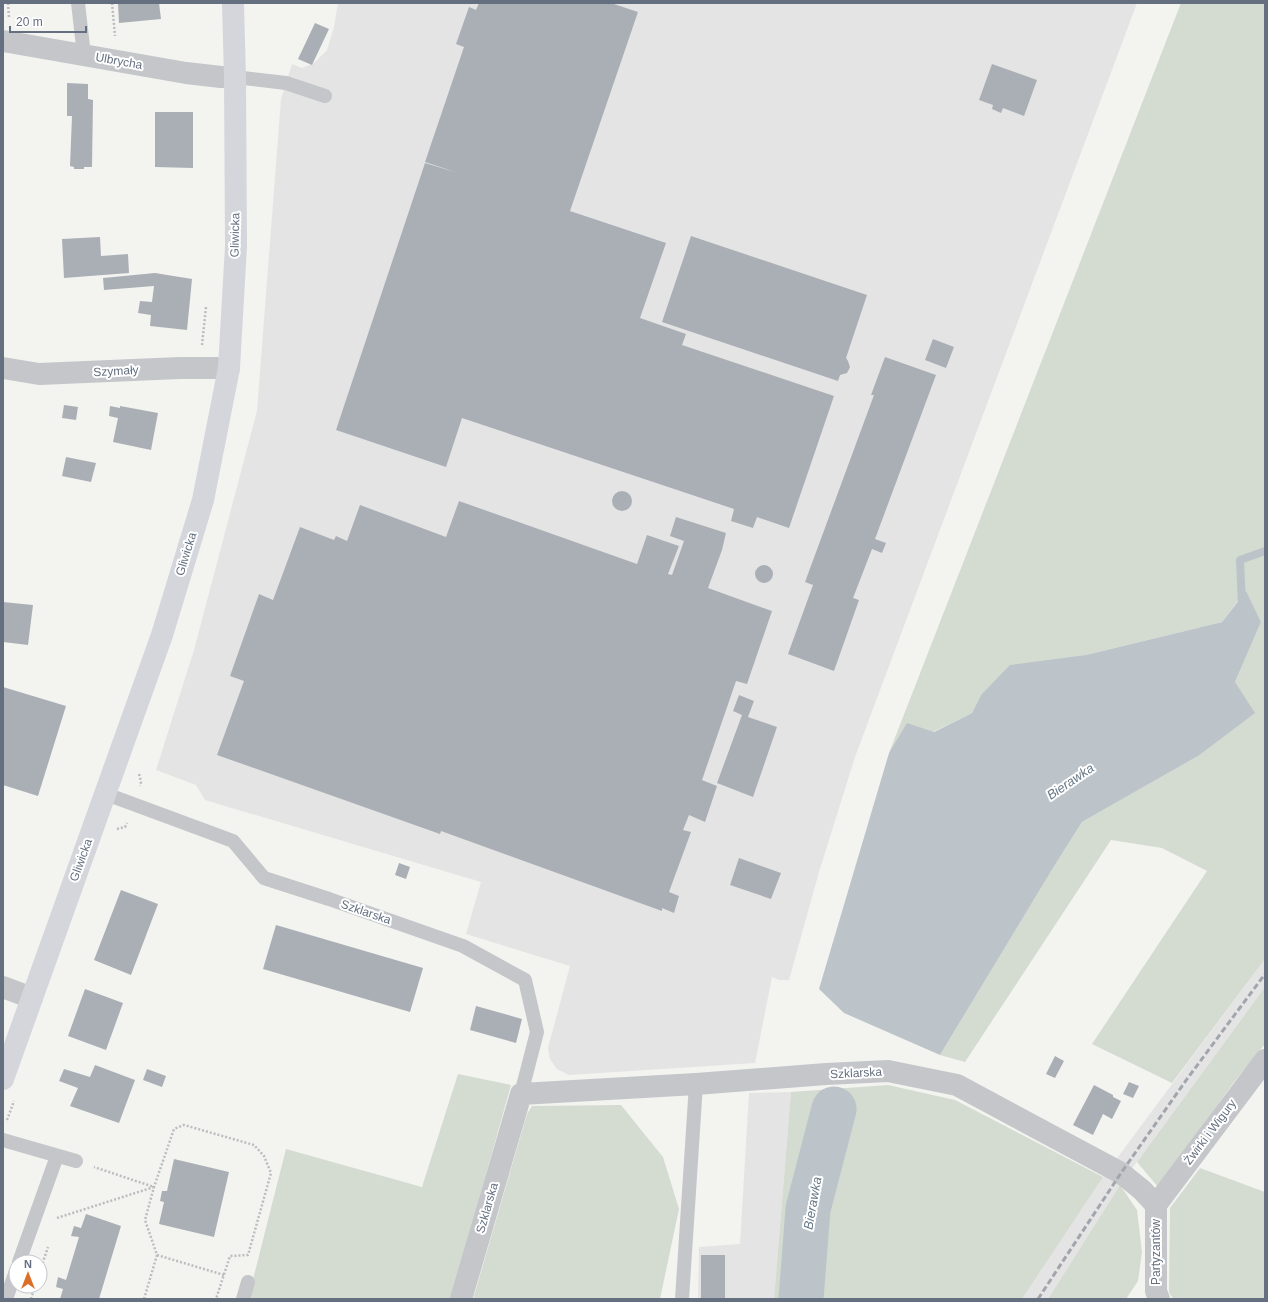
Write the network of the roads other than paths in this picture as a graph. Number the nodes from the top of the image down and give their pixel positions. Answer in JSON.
{"nodes":[{"id":1,"x":78,"y":3,"type":"edge"},
{"id":2,"x":233,"y":3,"type":"edge"},
{"id":3,"x":3,"y":41,"type":"edge"},
{"id":4,"x":84,"y":55,"type":"junction"},
{"id":5,"x":235,"y":77,"type":"junction"},
{"id":6,"x":325,"y":96,"type":"dead end"},
{"id":7,"x":3,"y":368,"type":"edge"},
{"id":8,"x":228,"y":368,"type":"junction"},
{"id":9,"x":106,"y":794,"type":"junction"},
{"id":10,"x":3,"y":987,"type":"edge"},
{"id":11,"x":32,"y":998,"type":"junction"},
{"id":12,"x":1265,"y":1060,"type":"edge"},
{"id":13,"x":3,"y":1079,"type":"edge"},
{"id":14,"x":696,"y":1084,"type":"junction"},
{"id":15,"x":521,"y":1094,"type":"junction"},
{"id":16,"x":3,"y":1140,"type":"edge"},
{"id":17,"x":57,"y":1156,"type":"junction"},
{"id":18,"x":76,"y":1161,"type":"road end"},
{"id":19,"x":1156,"y":1205,"type":"junction"},
{"id":20,"x":22,"y":1254,"type":"edge"},
{"id":21,"x":248,"y":1282,"type":"dead end"},
{"id":22,"x":1154,"y":1296,"type":"edge"},
{"id":23,"x":243,"y":1299,"type":"edge"},
{"id":24,"x":461,"y":1299,"type":"edge"},
{"id":25,"x":682,"y":1299,"type":"edge"}],
"edges":[{"from":1,"to":4,"type":"lane"},
{"from":2,"to":5,"type":"main road","name":"Gliwicka"},
{"from":3,"to":4,"type":"street","name":"Ulbrycha"},
{"from":4,"to":5,"type":"street","name":"Ulbrycha"},
{"from":5,"to":6,"type":"lane"},
{"from":5,"to":8,"type":"main road","name":"Gliwicka"},
{"from":7,"to":8,"type":"street","name":"Szymały"},
{"from":8,"to":9,"type":"main road","name":"Gliwicka"},
{"from":9,"to":11,"type":"main road","name":"Gliwicka"},
{"from":9,"to":15,"type":"lane","name":"Szklarska"},
{"from":10,"to":11,"type":"street"},
{"from":11,"to":13,"type":"main road","name":"Gliwicka"},
{"from":12,"to":19,"type":"street","name":"Żwirki i Wigury"},
{"from":14,"to":15,"type":"street","name":"Szklarska"},
{"from":14,"to":19,"type":"street","name":"Szklarska"},
{"from":14,"to":25,"type":"lane"},
{"from":15,"to":24,"type":"street","name":"Szklarska"},
{"from":16,"to":17,"type":"lane"},
{"from":17,"to":18,"type":"lane"},
{"from":17,"to":20,"type":"lane"},
{"from":19,"to":22,"type":"street","name":"Partyzantów"},
{"from":21,"to":23,"type":"lane"}]}
